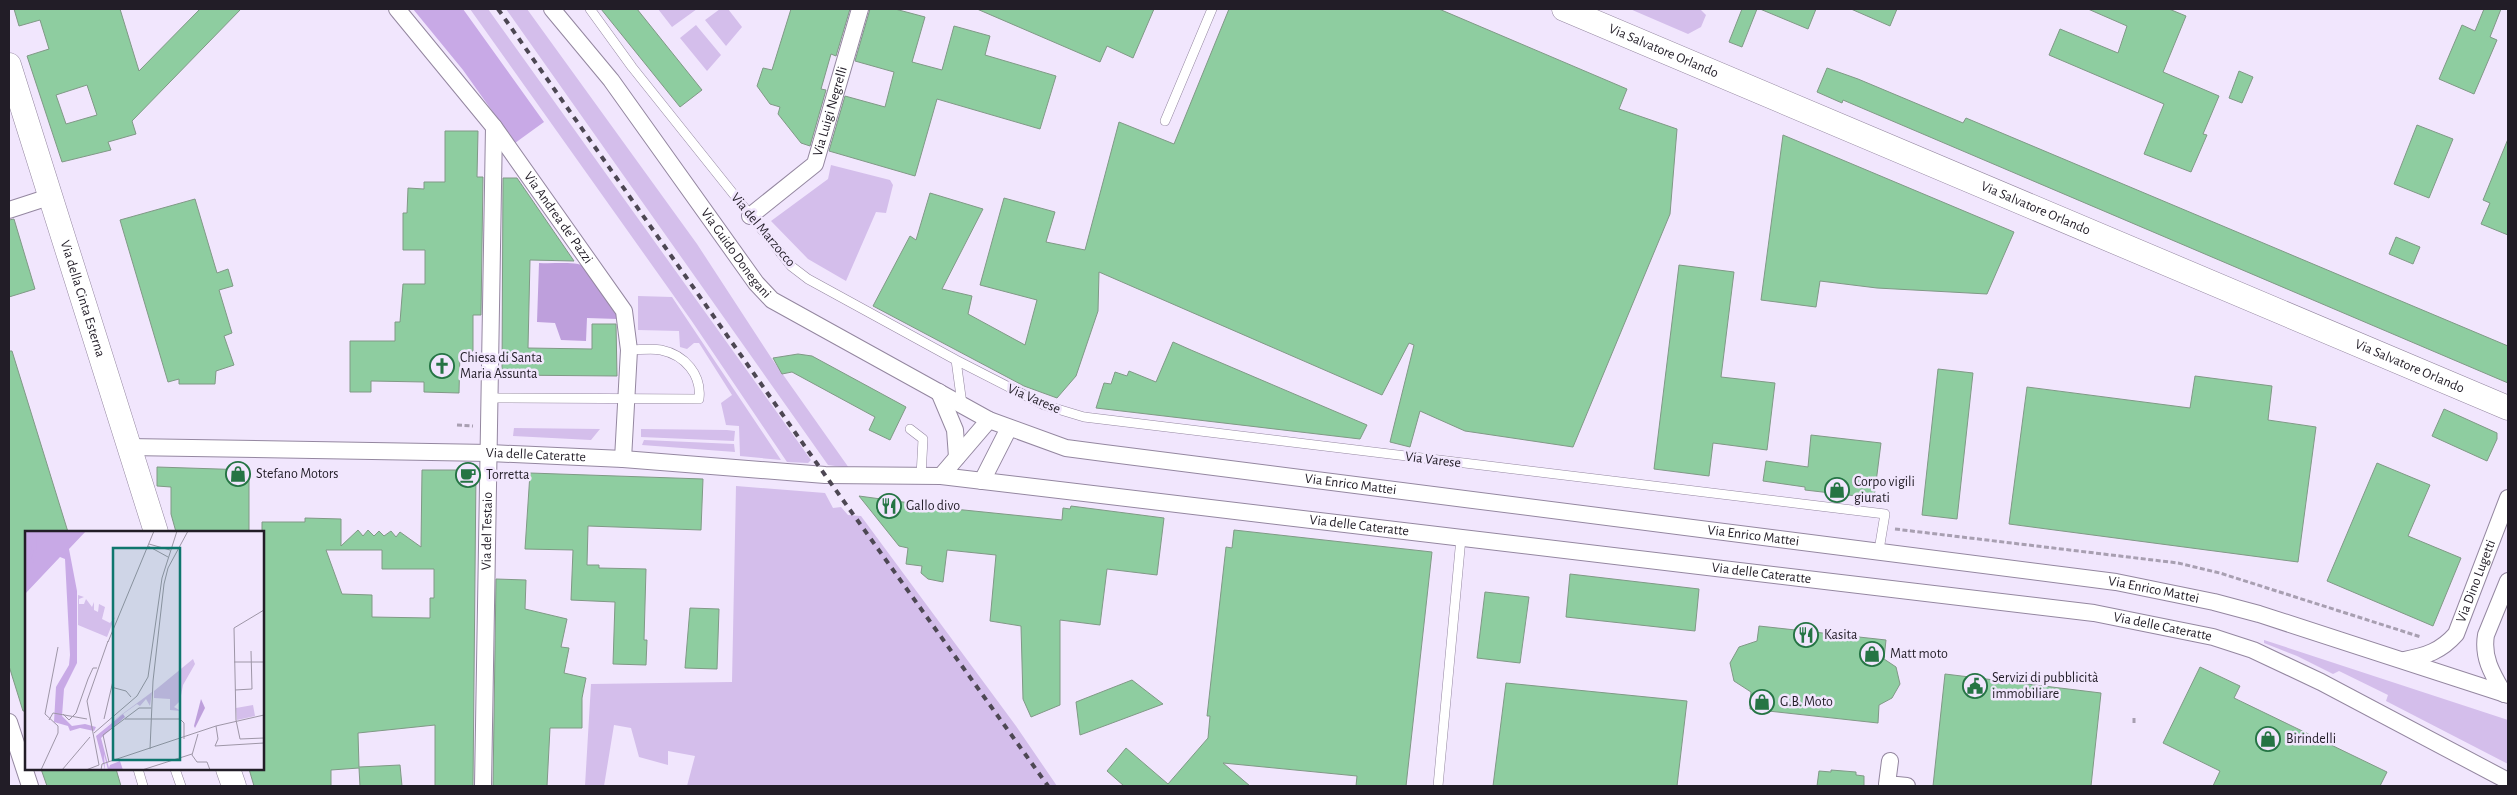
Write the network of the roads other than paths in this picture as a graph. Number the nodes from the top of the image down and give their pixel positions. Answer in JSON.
{"nodes":[{"id":1,"x":397,"y":9,"type":"edge"},
{"id":2,"x":552,"y":9,"type":"edge"},
{"id":3,"x":590,"y":9,"type":"edge"},
{"id":4,"x":860,"y":9,"type":"edge"},
{"id":5,"x":1212,"y":9,"type":"edge"},
{"id":6,"x":1564,"y":9,"type":"edge"},
{"id":7,"x":9,"y":65,"type":"edge"},
{"id":8,"x":1166,"y":121,"type":"dead end"},
{"id":9,"x":494,"y":127,"type":"junction"},
{"id":10,"x":50,"y":197,"type":"junction"},
{"id":11,"x":9,"y":210,"type":"edge"},
{"id":12,"x":750,"y":216,"type":"junction"},
{"id":13,"x":629,"y":350,"type":"junction"},
{"id":14,"x":956,"y":360,"type":"junction"},
{"id":15,"x":939,"y":392,"type":"junction"},
{"id":16,"x":490,"y":398,"type":"junction"},
{"id":17,"x":628,"y":398,"type":"junction"},
{"id":18,"x":962,"y":404,"type":"junction"},
{"id":19,"x":2508,"y":408,"type":"edge"},
{"id":20,"x":989,"y":420,"type":"junction"},
{"id":21,"x":1009,"y":428,"type":"junction"},
{"id":22,"x":910,"y":429,"type":"dead end"},
{"id":23,"x":128,"y":447,"type":"junction"},
{"id":24,"x":490,"y":453,"type":"junction"},
{"id":25,"x":957,"y":457,"type":"junction"},
{"id":26,"x":623,"y":459,"type":"junction"},
{"id":27,"x":921,"y":476,"type":"junction"},
{"id":28,"x":941,"y":476,"type":"junction"},
{"id":29,"x":982,"y":481,"type":"junction"},
{"id":30,"x":2508,"y":498,"type":"edge"},
{"id":31,"x":156,"y":531,"type":"edge"},
{"id":32,"x":1461,"y":538,"type":"junction"},
{"id":33,"x":1880,"y":550,"type":"junction"},
{"id":34,"x":2508,"y":581,"type":"edge"},
{"id":35,"x":2403,"y":660,"type":"junction"},
{"id":36,"x":2506,"y":694,"type":"edge"},
{"id":37,"x":9,"y":722,"type":"edge"},
{"id":38,"x":14,"y":753,"type":"edge"},
{"id":39,"x":1890,"y":761,"type":"dead end"},
{"id":40,"x":138,"y":770,"type":"edge"},
{"id":41,"x":175,"y":770,"type":"edge"},
{"id":42,"x":228,"y":770,"type":"edge"},
{"id":43,"x":2508,"y":780,"type":"edge"},
{"id":44,"x":30,"y":786,"type":"edge"},
{"id":45,"x":143,"y":786,"type":"edge"},
{"id":46,"x":181,"y":786,"type":"edge"},
{"id":47,"x":234,"y":786,"type":"edge"},
{"id":48,"x":483,"y":786,"type":"edge"},
{"id":49,"x":1438,"y":786,"type":"edge"},
{"id":50,"x":1907,"y":786,"type":"edge"}],
"edges":[{"from":1,"to":9,"type":"street","name":"Via Andrea de' Pazzi"},
{"from":2,"to":15,"type":"street","name":"Via Guido Donegani"},
{"from":3,"to":12,"type":"lane","name":"Via del Marzocco"},
{"from":4,"to":12,"type":"street","name":"Via Luigi Negrelli"},
{"from":5,"to":8,"type":"lane"},
{"from":6,"to":19,"type":"main road","name":"Via Salvatore Orlando"},
{"from":7,"to":10,"type":"main road","name":"Via della Cinta Esterna"},
{"from":9,"to":13,"type":"street","name":"Via Andrea de' Pazzi"},
{"from":9,"to":16,"type":"street","name":"Via del Testaio"},
{"from":10,"to":11,"type":"street"},
{"from":10,"to":23,"type":"main road","name":"Via della Cinta Esterna"},
{"from":12,"to":14,"type":"lane","name":"Via del Marzocco"},
{"from":13,"to":17,"type":"street","name":"Via Andrea de' Pazzi"},
{"from":13,"to":17,"type":"lane"},
{"from":14,"to":18,"type":"lane"},
{"from":14,"to":33,"type":"lane","name":"Via Varese"},
{"from":15,"to":18,"type":"street","name":"Via Guido Donegani"},
{"from":15,"to":25,"type":"street"},
{"from":16,"to":17,"type":"lane"},
{"from":16,"to":24,"type":"street","name":"Via del Testaio"},
{"from":17,"to":26,"type":"street","name":"Via Andrea de' Pazzi"},
{"from":18,"to":20,"type":"street","name":"Via Guido Donegani"},
{"from":20,"to":21,"type":"street","name":"Via Enrico Mattei"},
{"from":20,"to":25,"type":"street"},
{"from":21,"to":29,"type":"street"},
{"from":21,"to":33,"type":"street","name":"Via Enrico Mattei"},
{"from":22,"to":27,"type":"lane"},
{"from":23,"to":24,"type":"street","name":"Via delle Cateratte"},
{"from":23,"to":31,"type":"main road","name":"Via della Cinta Esterna"},
{"from":24,"to":26,"type":"street","name":"Via delle Cateratte"},
{"from":24,"to":48,"type":"street","name":"Via del Testaio"},
{"from":25,"to":28,"type":"street"},
{"from":26,"to":27,"type":"street","name":"Via delle Cateratte"},
{"from":27,"to":28,"type":"street","name":"Via delle Cateratte"},
{"from":28,"to":29,"type":"street","name":"Via delle Cateratte"},
{"from":29,"to":32,"type":"street","name":"Via delle Cateratte"},
{"from":30,"to":35,"type":"street","name":"Via Dino Lugetti"},
{"from":32,"to":43,"type":"street","name":"Via delle Cateratte"},
{"from":32,"to":49,"type":"lane"},
{"from":33,"to":35,"type":"street","name":"Via Enrico Mattei"},
{"from":34,"to":36,"type":"street","name":"Via Dino Lugetti"},
{"from":35,"to":36,"type":"street","name":"Via Enrico Mattei"},
{"from":37,"to":38,"type":"street"},
{"from":38,"to":44,"type":"street"},
{"from":39,"to":50,"type":"street"},
{"from":40,"to":45,"type":"lane"},
{"from":41,"to":46,"type":"lane"},
{"from":42,"to":47,"type":"main road"}]}
